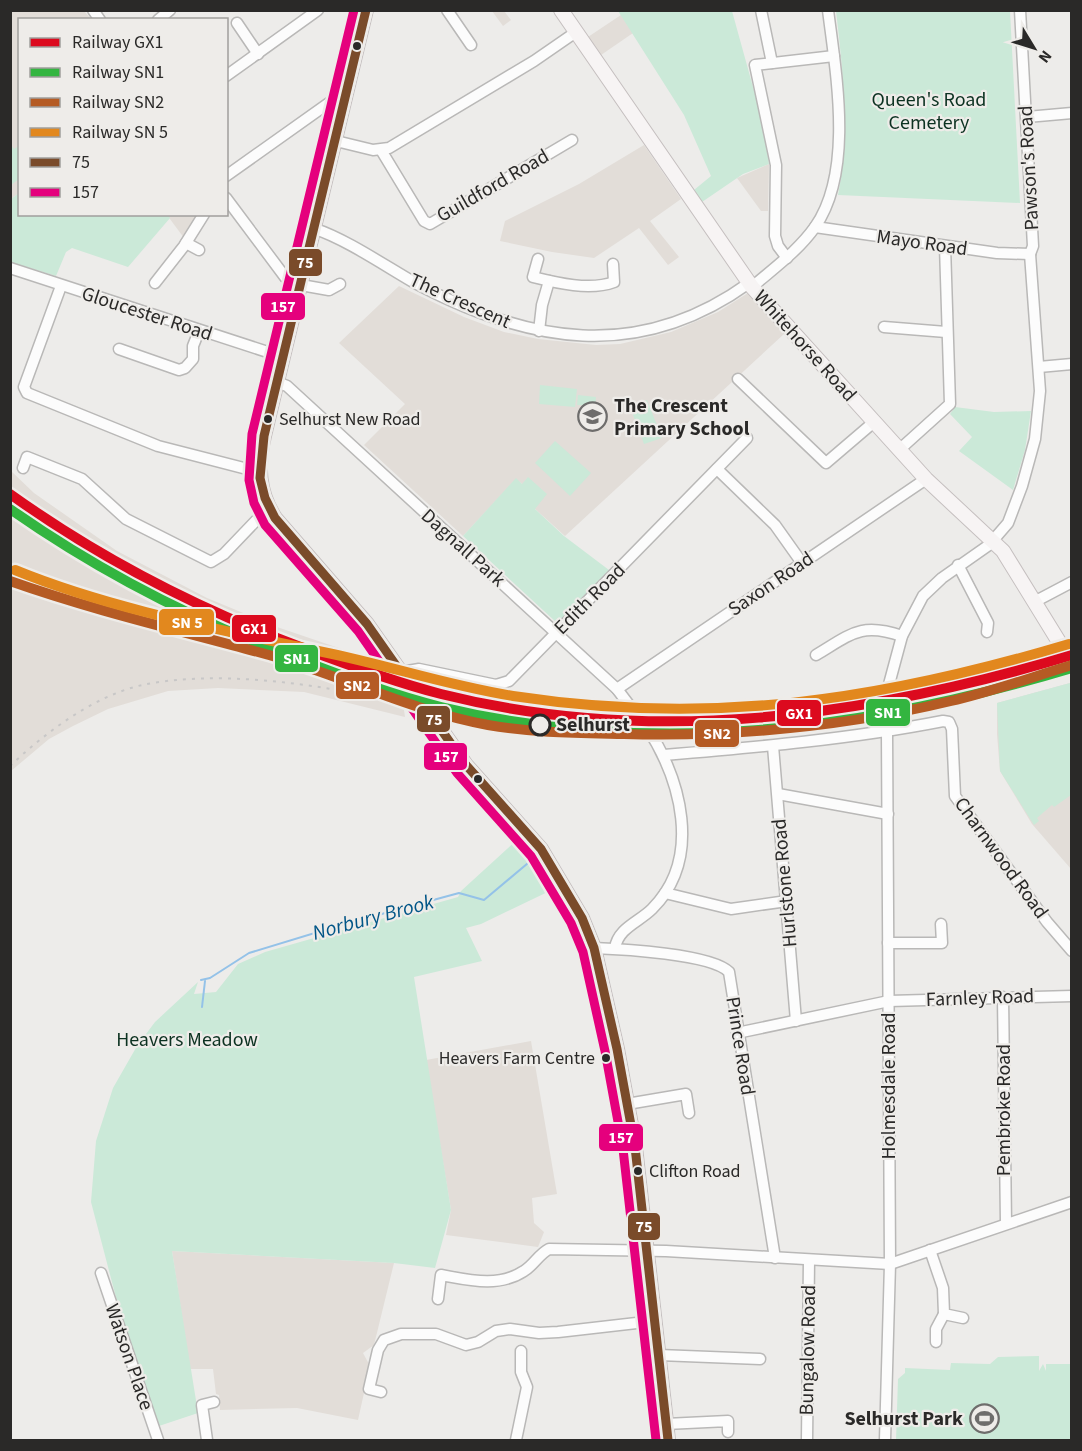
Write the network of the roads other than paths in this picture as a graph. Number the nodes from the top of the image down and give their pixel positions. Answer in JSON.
{"nodes":[{"id":1,"x":318,"y":10,"type":"edge"},
{"id":2,"x":366,"y":10,"type":"edge"},
{"id":3,"x":447,"y":10,"type":"edge"},
{"id":4,"x":561,"y":10,"type":"edge"},
{"id":5,"x":761,"y":10,"type":"edge"},
{"id":6,"x":828,"y":10,"type":"edge"},
{"id":7,"x":1020,"y":10,"type":"edge"},
{"id":8,"x":237,"y":23,"type":"dead end"},
{"id":9,"x":576,"y":32,"type":"junction"},
{"id":10,"x":471,"y":45,"type":"dead end"},
{"id":11,"x":258,"y":54,"type":"junction"},
{"id":12,"x":834,"y":56,"type":"junction"},
{"id":13,"x":772,"y":63,"type":"junction"},
{"id":14,"x":228,"y":75,"type":"edge"},
{"id":15,"x":345,"y":98,"type":"junction"},
{"id":16,"x":1071,"y":113,"type":"edge"},
{"id":17,"x":1027,"y":117,"type":"junction"},
{"id":18,"x":572,"y":140,"type":"dead end"},
{"id":19,"x":336,"y":141,"type":"junction"},
{"id":20,"x":381,"y":150,"type":"junction"},
{"id":21,"x":228,"y":175,"type":"edge"},
{"id":22,"x":228,"y":201,"type":"edge"},
{"id":23,"x":203,"y":216,"type":"edge"},
{"id":24,"x":815,"y":227,"type":"junction"},
{"id":25,"x":315,"y":229,"type":"junction"},
{"id":26,"x":186,"y":243,"type":"junction"},
{"id":27,"x":945,"y":246,"type":"junction"},
{"id":28,"x":199,"y":250,"type":"dead end"},
{"id":29,"x":1030,"y":254,"type":"junction"},
{"id":30,"x":787,"y":258,"type":"junction"},
{"id":31,"x":538,"y":259,"type":"dead end"},
{"id":32,"x":613,"y":264,"type":"dead end"},
{"id":33,"x":10,"y":268,"type":"edge"},
{"id":34,"x":549,"y":281,"type":"junction"},
{"id":35,"x":155,"y":283,"type":"dead end"},
{"id":36,"x":340,"y":284,"type":"dead end"},
{"id":37,"x":751,"y":285,"type":"junction"},
{"id":38,"x":61,"y":286,"type":"junction"},
{"id":39,"x":301,"y":286,"type":"junction"},
{"id":40,"x":890,"y":325,"type":"dead end"},
{"id":41,"x":199,"y":331,"type":"junction"},
{"id":42,"x":539,"y":331,"type":"junction"},
{"id":43,"x":946,"y":332,"type":"junction"},
{"id":44,"x":119,"y":350,"type":"dead end"},
{"id":45,"x":284,"y":357,"type":"junction"},
{"id":46,"x":1071,"y":364,"type":"edge"},
{"id":47,"x":1039,"y":366,"type":"junction"},
{"id":48,"x":738,"y":379,"type":"dead end"},
{"id":49,"x":277,"y":382,"type":"junction"},
{"id":50,"x":874,"y":422,"type":"junction"},
{"id":51,"x":747,"y":438,"type":"dead end"},
{"id":52,"x":899,"y":450,"type":"junction"},
{"id":53,"x":23,"y":468,"type":"dead end"},
{"id":54,"x":717,"y":469,"type":"junction"},
{"id":55,"x":259,"y":472,"type":"junction"},
{"id":56,"x":926,"y":479,"type":"junction"},
{"id":57,"x":269,"y":507,"type":"junction"},
{"id":58,"x":993,"y":541,"type":"junction"},
{"id":59,"x":802,"y":563,"type":"junction"},
{"id":60,"x":958,"y":565,"type":"junction"},
{"id":61,"x":1071,"y":582,"type":"edge"},
{"id":62,"x":1036,"y":601,"type":"junction"},
{"id":63,"x":987,"y":632,"type":"dead end"},
{"id":64,"x":557,"y":633,"type":"junction"},
{"id":65,"x":902,"y":636,"type":"junction"},
{"id":66,"x":816,"y":655,"type":"dead end"},
{"id":67,"x":1071,"y":663,"type":"edge"},
{"id":68,"x":402,"y":672,"type":"junction"},
{"id":69,"x":888,"y":688,"type":"dead end"},
{"id":70,"x":617,"y":689,"type":"junction"},
{"id":71,"x":887,"y":732,"type":"junction"},
{"id":72,"x":773,"y":746,"type":"junction"},
{"id":73,"x":664,"y":755,"type":"junction"},
{"id":74,"x":778,"y":794,"type":"junction"},
{"id":75,"x":888,"y":814,"type":"junction"},
{"id":76,"x":664,"y":893,"type":"junction"},
{"id":77,"x":787,"y":902,"type":"junction"},
{"id":78,"x":942,"y":924,"type":"dead end"},
{"id":79,"x":888,"y":943,"type":"junction"},
{"id":80,"x":594,"y":948,"type":"junction"},
{"id":81,"x":615,"y":948,"type":"junction"},
{"id":82,"x":1071,"y":951,"type":"edge"},
{"id":83,"x":1071,"y":996,"type":"edge"},
{"id":84,"x":1003,"y":997,"type":"junction"},
{"id":85,"x":889,"y":1001,"type":"junction"},
{"id":86,"x":796,"y":1021,"type":"junction"},
{"id":87,"x":737,"y":1033,"type":"junction"},
{"id":88,"x":627,"y":1104,"type":"junction"},
{"id":89,"x":689,"y":1113,"type":"dead end"},
{"id":90,"x":1071,"y":1202,"type":"edge"},
{"id":91,"x":1006,"y":1223,"type":"junction"},
{"id":92,"x":930,"y":1250,"type":"junction"},
{"id":93,"x":646,"y":1252,"type":"junction"},
{"id":94,"x":774,"y":1258,"type":"junction"},
{"id":95,"x":809,"y":1260,"type":"junction"},
{"id":96,"x":890,"y":1264,"type":"junction"},
{"id":97,"x":101,"y":1273,"type":"dead end"},
{"id":98,"x":438,"y":1299,"type":"dead end"},
{"id":99,"x":944,"y":1314,"type":"junction"},
{"id":100,"x":963,"y":1318,"type":"dead end"},
{"id":101,"x":654,"y":1321,"type":"junction"},
{"id":102,"x":936,"y":1342,"type":"dead end"},
{"id":103,"x":518,"y":1356,"type":"dead end"},
{"id":104,"x":659,"y":1356,"type":"junction"},
{"id":105,"x":760,"y":1359,"type":"dead end"},
{"id":106,"x":381,"y":1392,"type":"dead end"},
{"id":107,"x":214,"y":1402,"type":"dead end"},
{"id":108,"x":666,"y":1424,"type":"junction"},
{"id":109,"x":728,"y":1432,"type":"dead end"},
{"id":110,"x":158,"y":1440,"type":"edge"},
{"id":111,"x":207,"y":1440,"type":"edge"},
{"id":112,"x":516,"y":1440,"type":"edge"},
{"id":113,"x":668,"y":1440,"type":"edge"},
{"id":114,"x":807,"y":1440,"type":"edge"},
{"id":115,"x":885,"y":1440,"type":"edge"}],
"edges":[{"from":1,"to":11,"type":"street"},
{"from":2,"to":15,"type":"main road"},
{"from":3,"to":10,"type":"street"},
{"from":4,"to":9,"type":"main road","name":"Whitehorse Road"},
{"from":5,"to":13,"type":"street"},
{"from":6,"to":12,"type":"street","name":"The Crescent"},
{"from":7,"to":17,"type":"street","name":"Pawson's Road"},
{"from":8,"to":11,"type":"street"},
{"from":9,"to":20,"type":"street"},
{"from":9,"to":37,"type":"main road","name":"Whitehorse Road"},
{"from":11,"to":14,"type":"street"},
{"from":12,"to":13,"type":"street"},
{"from":12,"to":24,"type":"street","name":"The Crescent"},
{"from":13,"to":30,"type":"street"},
{"from":15,"to":19,"type":"main road"},
{"from":15,"to":21,"type":"street"},
{"from":16,"to":17,"type":"street"},
{"from":17,"to":29,"type":"street","name":"Pawson's Road"},
{"from":18,"to":20,"type":"street","name":"Guildford Road"},
{"from":19,"to":20,"type":"street"},
{"from":19,"to":25,"type":"main road"},
{"from":22,"to":39,"type":"street"},
{"from":23,"to":26,"type":"street"},
{"from":24,"to":27,"type":"street","name":"Mayo Road"},
{"from":24,"to":30,"type":"street","name":"The Crescent"},
{"from":25,"to":39,"type":"main road"},
{"from":25,"to":42,"type":"street","name":"The Crescent"},
{"from":26,"to":28,"type":"street"},
{"from":26,"to":35,"type":"street"},
{"from":27,"to":29,"type":"street","name":"Mayo Road"},
{"from":27,"to":43,"type":"street"},
{"from":29,"to":47,"type":"street","name":"Pawson's Road"},
{"from":30,"to":37,"type":"street","name":"The Crescent"},
{"from":31,"to":34,"type":"street"},
{"from":32,"to":34,"type":"street"},
{"from":33,"to":38,"type":"street","name":"Gloucester Road"},
{"from":34,"to":42,"type":"street"},
{"from":36,"to":39,"type":"street"},
{"from":37,"to":42,"type":"street","name":"The Crescent"},
{"from":37,"to":50,"type":"main road","name":"Whitehorse Road"},
{"from":38,"to":41,"type":"street","name":"Gloucester Road"},
{"from":38,"to":55,"type":"street"},
{"from":39,"to":45,"type":"main road"},
{"from":40,"to":43,"type":"street"},
{"from":41,"to":44,"type":"street"},
{"from":41,"to":45,"type":"street","name":"Gloucester Road"},
{"from":43,"to":52,"type":"street"},
{"from":45,"to":49,"type":"main road"},
{"from":46,"to":47,"type":"street"},
{"from":47,"to":58,"type":"street"},
{"from":48,"to":50,"type":"street"},
{"from":49,"to":55,"type":"main road"},
{"from":49,"to":64,"type":"street","name":"Dagnall Park"},
{"from":50,"to":52,"type":"main road","name":"Whitehorse Road"},
{"from":51,"to":54,"type":"street","name":"Edith Road"},
{"from":52,"to":56,"type":"main road","name":"Whitehorse Road"},
{"from":53,"to":57,"type":"street"},
{"from":54,"to":59,"type":"street"},
{"from":54,"to":64,"type":"street","name":"Edith Road"},
{"from":55,"to":57,"type":"main road"},
{"from":56,"to":58,"type":"main road","name":"Whitehorse Road"},
{"from":56,"to":59,"type":"street","name":"Saxon Road"},
{"from":57,"to":68,"type":"main road"},
{"from":58,"to":60,"type":"street"},
{"from":58,"to":62,"type":"main road","name":"Whitehorse Road"},
{"from":59,"to":70,"type":"street","name":"Saxon Road"},
{"from":60,"to":63,"type":"street"},
{"from":60,"to":65,"type":"street"},
{"from":61,"to":62,"type":"street"},
{"from":62,"to":67,"type":"main road","name":"Whitehorse Road"},
{"from":64,"to":68,"type":"street","name":"Edith Road"},
{"from":64,"to":70,"type":"street","name":"Dagnall Park"},
{"from":65,"to":66,"type":"street"},
{"from":65,"to":69,"type":"street"},
{"from":68,"to":80,"type":"main road"},
{"from":70,"to":73,"type":"street","name":"Dagnall Park"},
{"from":71,"to":72,"type":"street"},
{"from":71,"to":75,"type":"street","name":"Holmesdale Road"},
{"from":71,"to":82,"type":"street","name":"Charnwood Road"},
{"from":72,"to":73,"type":"street"},
{"from":72,"to":74,"type":"street","name":"Hurlstone Road"},
{"from":73,"to":76,"type":"street","name":"Dagnall Park"},
{"from":74,"to":75,"type":"street"},
{"from":74,"to":77,"type":"street","name":"Hurlstone Road"},
{"from":75,"to":79,"type":"street","name":"Holmesdale Road"},
{"from":76,"to":77,"type":"street"},
{"from":76,"to":81,"type":"street","name":"Dagnall Park"},
{"from":77,"to":86,"type":"street","name":"Hurlstone Road"},
{"from":78,"to":79,"type":"street"},
{"from":79,"to":85,"type":"street","name":"Holmesdale Road"},
{"from":80,"to":81,"type":"street","name":"Prince Road"},
{"from":80,"to":88,"type":"main road"},
{"from":81,"to":87,"type":"street","name":"Prince Road"},
{"from":83,"to":84,"type":"street","name":"Farnley Road"},
{"from":84,"to":85,"type":"street","name":"Farnley Road"},
{"from":84,"to":91,"type":"street","name":"Pembroke Road"},
{"from":85,"to":86,"type":"street","name":"Farnley Road"},
{"from":85,"to":96,"type":"street","name":"Holmesdale Road"},
{"from":86,"to":87,"type":"street","name":"Farnley Road"},
{"from":87,"to":94,"type":"street","name":"Prince Road"},
{"from":88,"to":89,"type":"street"},
{"from":88,"to":93,"type":"main road"},
{"from":90,"to":91,"type":"street"},
{"from":91,"to":92,"type":"street"},
{"from":92,"to":96,"type":"street"},
{"from":92,"to":99,"type":"street"},
{"from":93,"to":94,"type":"street"},
{"from":93,"to":98,"type":"street"},
{"from":93,"to":101,"type":"main road"},
{"from":94,"to":95,"type":"street"},
{"from":95,"to":96,"type":"street"},
{"from":95,"to":114,"type":"street","name":"Bungalow Road"},
{"from":96,"to":115,"type":"street","name":"Holmesdale Road"},
{"from":97,"to":110,"type":"street","name":"Watson Place"},
{"from":99,"to":100,"type":"street"},
{"from":99,"to":102,"type":"street"},
{"from":101,"to":104,"type":"main road"},
{"from":101,"to":106,"type":"street"},
{"from":103,"to":112,"type":"street"},
{"from":104,"to":105,"type":"street"},
{"from":104,"to":108,"type":"main road"},
{"from":107,"to":111,"type":"street"},
{"from":108,"to":109,"type":"street"},
{"from":108,"to":113,"type":"main road"}]}
